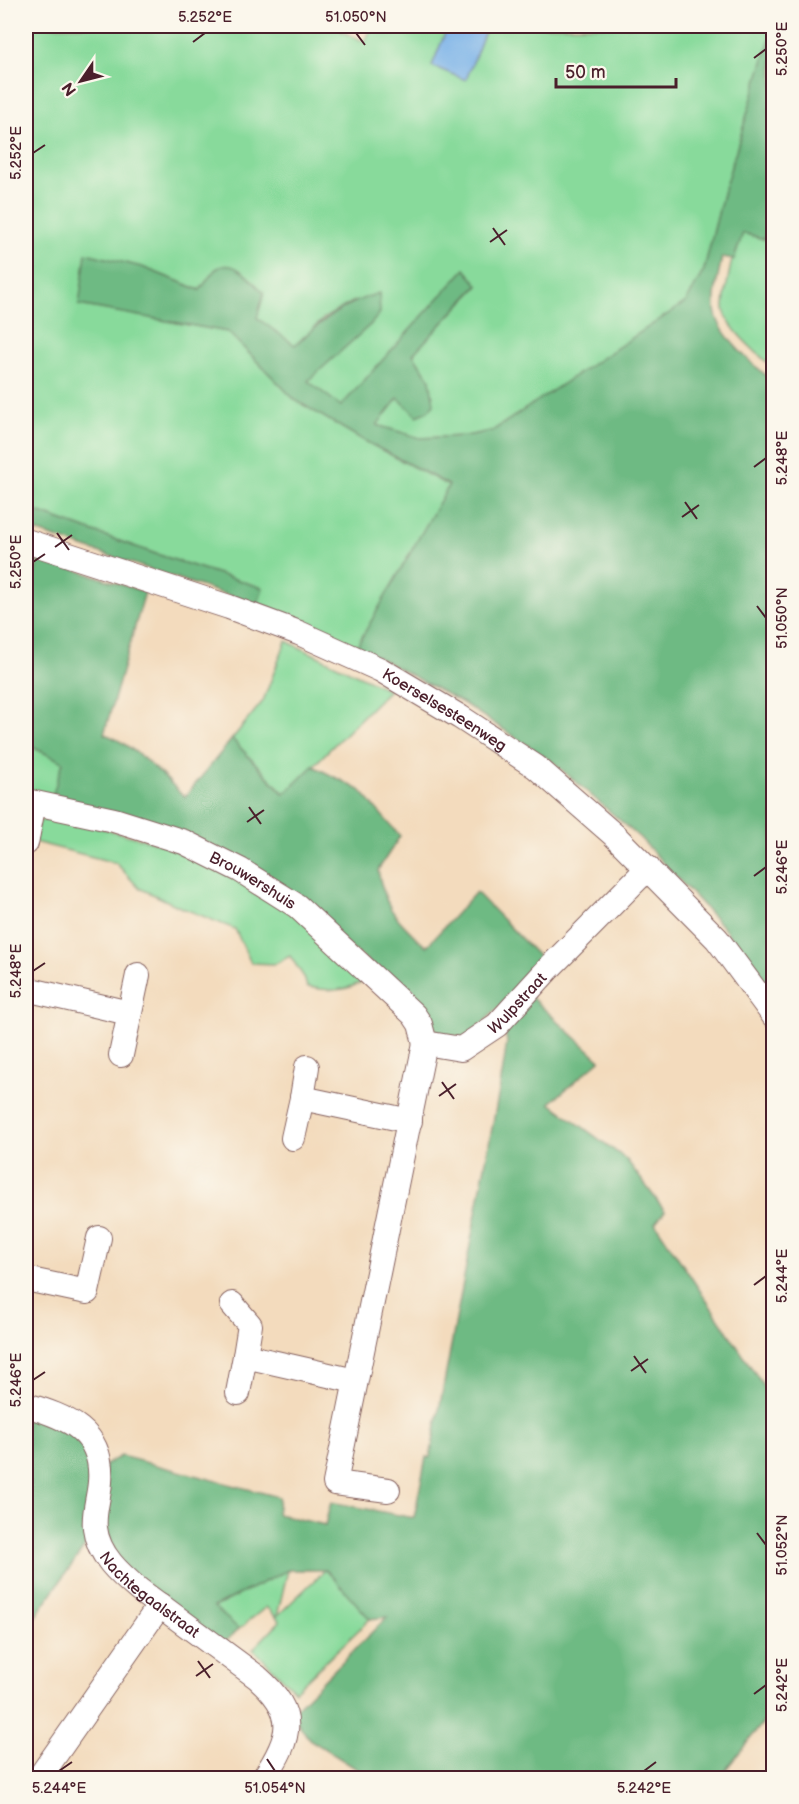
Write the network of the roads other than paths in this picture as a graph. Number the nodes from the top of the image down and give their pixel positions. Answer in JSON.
{"nodes":[{"id":1,"x":26,"y":542,"type":"edge"},
{"id":2,"x":30,"y":802,"type":"edge"},
{"id":3,"x":26,"y":843,"type":"edge"},
{"id":4,"x":648,"y":868,"type":"junction"},
{"id":5,"x":138,"y":975,"type":"dead end"},
{"id":6,"x":26,"y":989,"type":"edge"},
{"id":7,"x":129,"y":1013,"type":"junction"},
{"id":8,"x":774,"y":1016,"type":"edge"},
{"id":9,"x":425,"y":1044,"type":"junction"},
{"id":10,"x":121,"y":1055,"type":"dead end"},
{"id":11,"x":307,"y":1067,"type":"dead end"},
{"id":12,"x":302,"y":1098,"type":"junction"},
{"id":13,"x":410,"y":1121,"type":"junction"},
{"id":14,"x":293,"y":1138,"type":"dead end"},
{"id":15,"x":99,"y":1238,"type":"dead end"},
{"id":16,"x":26,"y":1279,"type":"edge"},
{"id":17,"x":232,"y":1304,"type":"dead end"},
{"id":18,"x":245,"y":1356,"type":"junction"},
{"id":19,"x":355,"y":1381,"type":"junction"},
{"id":20,"x":238,"y":1393,"type":"dead end"},
{"id":21,"x":26,"y":1405,"type":"edge"},
{"id":22,"x":388,"y":1490,"type":"dead end"},
{"id":23,"x":160,"y":1605,"type":"junction"},
{"id":24,"x":39,"y":1779,"type":"edge"},
{"id":25,"x":264,"y":1779,"type":"edge"}],
"edges":[{"from":1,"to":4,"type":"street","name":"Koerselsesteenweg"},
{"from":2,"to":3,"type":"street"},
{"from":2,"to":9,"type":"street","name":"Brouwershuis"},
{"from":4,"to":8,"type":"street","name":"Koerselsesteenweg"},
{"from":4,"to":9,"type":"street","name":"Wulpstraat"},
{"from":5,"to":7,"type":"street"},
{"from":6,"to":7,"type":"street"},
{"from":7,"to":10,"type":"street"},
{"from":9,"to":13,"type":"street"},
{"from":11,"to":12,"type":"street"},
{"from":12,"to":13,"type":"street"},
{"from":12,"to":14,"type":"street"},
{"from":13,"to":19,"type":"street"},
{"from":15,"to":16,"type":"street"},
{"from":17,"to":18,"type":"street"},
{"from":18,"to":19,"type":"street"},
{"from":18,"to":20,"type":"street"},
{"from":19,"to":22,"type":"street"},
{"from":21,"to":23,"type":"street","name":"Nachtegaalstraat"},
{"from":23,"to":24,"type":"street"},
{"from":23,"to":25,"type":"street","name":"Nachtegaalstraat"}]}
